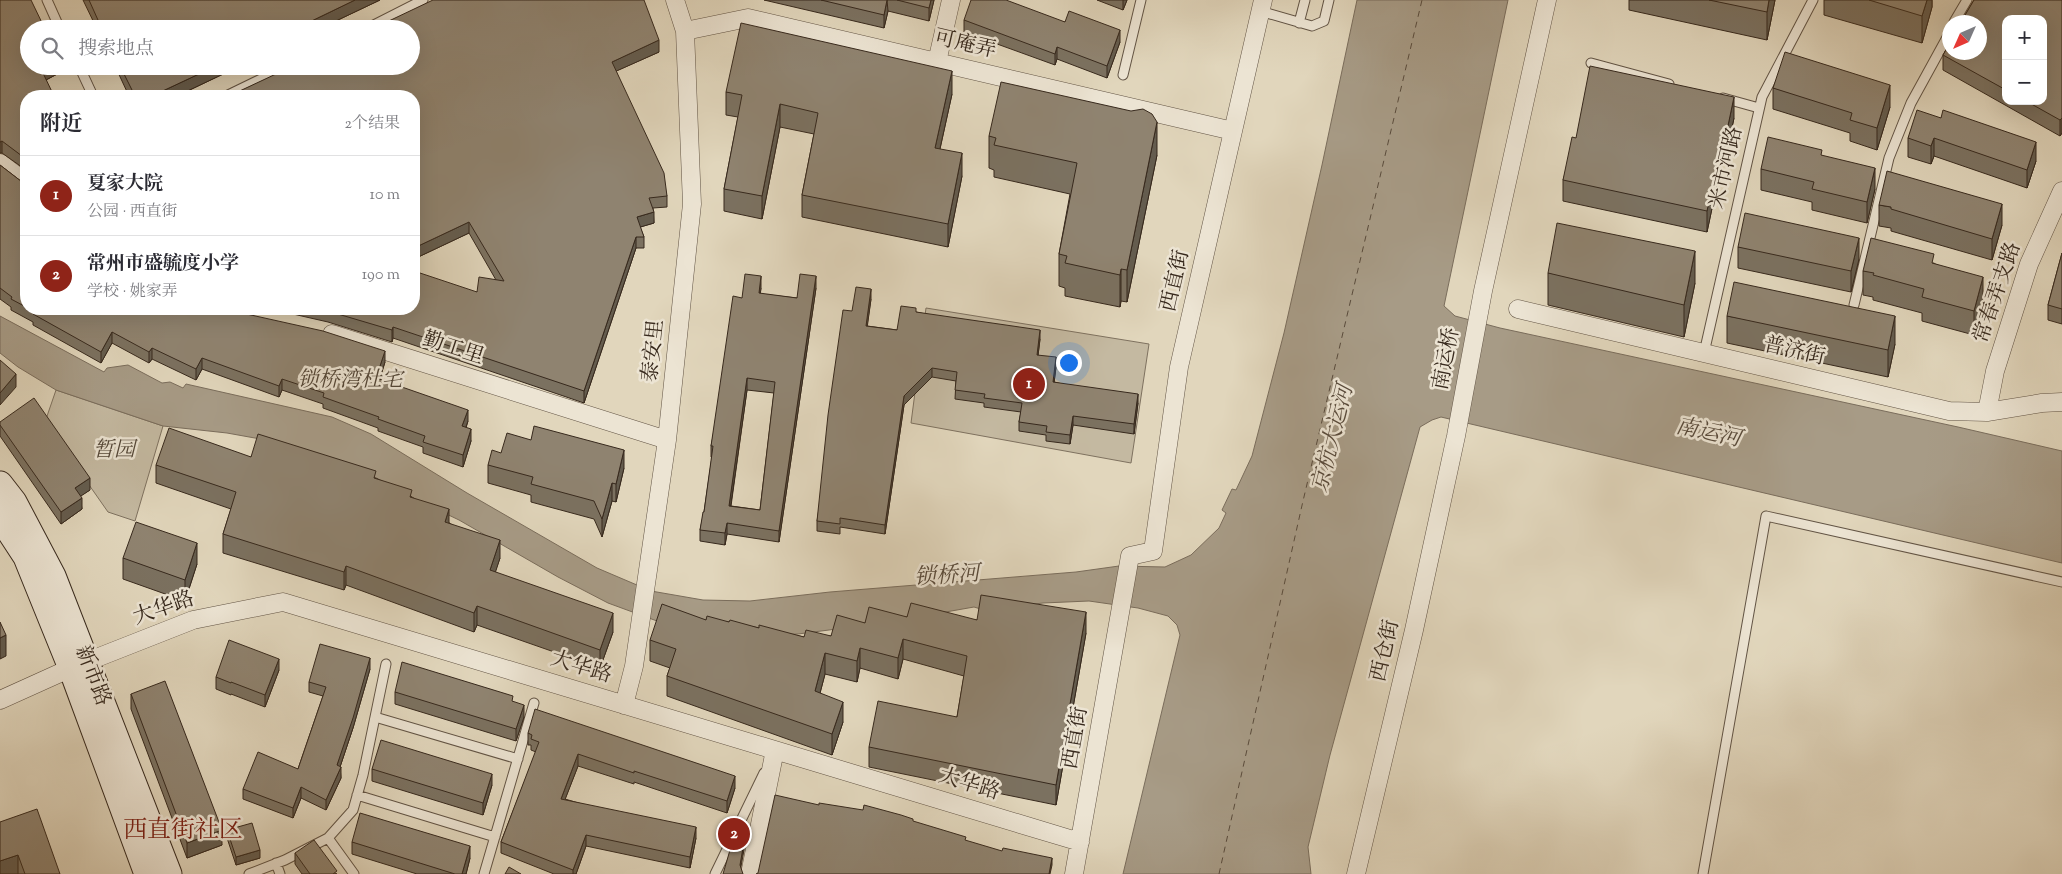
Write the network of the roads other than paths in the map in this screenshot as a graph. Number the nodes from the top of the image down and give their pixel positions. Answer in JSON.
{"nodes":[{"id":1,"x":47,"y":0,"type":"edge"},
{"id":2,"x":423,"y":0,"type":"edge"},
{"id":3,"x":675,"y":0,"type":"edge"},
{"id":4,"x":951,"y":0,"type":"edge"},
{"id":5,"x":1141,"y":0,"type":"edge"},
{"id":6,"x":1305,"y":0,"type":"edge"},
{"id":7,"x":1329,"y":0,"type":"edge"},
{"id":8,"x":1547,"y":0,"type":"edge"},
{"id":9,"x":1812,"y":0,"type":"edge"},
{"id":10,"x":1966,"y":0,"type":"edge"},
{"id":11,"x":1261,"y":5,"type":"edge"},
{"id":12,"x":1958,"y":15,"type":"edge"},
{"id":13,"x":56,"y":20,"type":"edge"},
{"id":14,"x":384,"y":20,"type":"edge"},
{"id":15,"x":1299,"y":22,"type":"junction"},
{"id":16,"x":685,"y":31,"type":"junction"},
{"id":17,"x":1942,"y":47,"type":"edge"},
{"id":18,"x":937,"y":62,"type":"junction"},
{"id":19,"x":1590,"y":62,"type":"dead end"},
{"id":20,"x":82,"y":75,"type":"edge"},
{"id":21,"x":269,"y":75,"type":"edge"},
{"id":22,"x":1123,"y":75,"type":"dead end"},
{"id":23,"x":1675,"y":85,"type":"edge"},
{"id":24,"x":90,"y":90,"type":"edge"},
{"id":25,"x":238,"y":90,"type":"edge"},
{"id":26,"x":1712,"y":95,"type":"edge"},
{"id":27,"x":1759,"y":108,"type":"junction"},
{"id":28,"x":1233,"y":131,"type":"junction"},
{"id":29,"x":0,"y":162,"type":"edge"},
{"id":30,"x":20,"y":178,"type":"edge"},
{"id":31,"x":2062,"y":191,"type":"edge"},
{"id":32,"x":1854,"y":305,"type":"edge"},
{"id":33,"x":1518,"y":308,"type":"dead end"},
{"id":34,"x":317,"y":330,"type":"edge"},
{"id":35,"x":1704,"y":353,"type":"junction"},
{"id":36,"x":2062,"y":402,"type":"edge"},
{"id":37,"x":1987,"y":412,"type":"junction"},
{"id":38,"x":1456,"y":436,"type":"joint"},
{"id":39,"x":667,"y":440,"type":"junction"},
{"id":40,"x":0,"y":484,"type":"edge"},
{"id":41,"x":0,"y":517,"type":"edge"},
{"id":42,"x":2062,"y":582,"type":"edge"},
{"id":43,"x":386,"y":664,"type":"dead end"},
{"id":44,"x":79,"y":665,"type":"junction"},
{"id":45,"x":0,"y":700,"type":"edge"},
{"id":46,"x":534,"y":703,"type":"dead end"},
{"id":47,"x":624,"y":705,"type":"junction"},
{"id":48,"x":375,"y":717,"type":"junction"},
{"id":49,"x":775,"y":750,"type":"junction"},
{"id":50,"x":518,"y":760,"type":"junction"},
{"id":51,"x":358,"y":795,"type":"junction"},
{"id":52,"x":495,"y":837,"type":"junction"},
{"id":53,"x":328,"y":838,"type":"junction"},
{"id":54,"x":1080,"y":842,"type":"junction"},
{"id":55,"x":276,"y":864,"type":"junction"},
{"id":56,"x":147,"y":874,"type":"edge"},
{"id":57,"x":169,"y":874,"type":"edge"},
{"id":58,"x":248,"y":874,"type":"edge"},
{"id":59,"x":280,"y":874,"type":"edge"},
{"id":60,"x":354,"y":874,"type":"edge"},
{"id":61,"x":484,"y":874,"type":"edge"},
{"id":62,"x":715,"y":874,"type":"edge"},
{"id":63,"x":750,"y":874,"type":"edge"},
{"id":64,"x":1074,"y":874,"type":"edge"},
{"id":65,"x":1356,"y":874,"type":"edge"},
{"id":66,"x":1703,"y":874,"type":"edge"}],
"edges":[{"from":1,"to":13,"type":"lane"},
{"from":2,"to":14,"type":"lane"},
{"from":3,"to":16,"type":"street","name":"泰安里"},
{"from":4,"to":18,"type":"street"},
{"from":5,"to":22,"type":"lane"},
{"from":6,"to":15,"type":"lane"},
{"from":7,"to":15,"type":"lane"},
{"from":8,"to":38,"type":"street","name":"南运桥"},
{"from":9,"to":27,"type":"lane","name":"米市河路"},
{"from":10,"to":12,"type":"lane"},
{"from":11,"to":15,"type":"lane"},
{"from":11,"to":28,"type":"street","name":"西直街"},
{"from":16,"to":18,"type":"street","name":"可庵弄"},
{"from":16,"to":39,"type":"street","name":"泰安里"},
{"from":17,"to":32,"type":"lane"},
{"from":18,"to":28,"type":"street","name":"可庵弄"},
{"from":19,"to":23,"type":"lane"},
{"from":20,"to":24,"type":"lane"},
{"from":21,"to":25,"type":"lane"},
{"from":26,"to":27,"type":"lane"},
{"from":27,"to":35,"type":"lane","name":"米市河路"},
{"from":28,"to":54,"type":"street","name":"西直街"},
{"from":29,"to":30,"type":"street"},
{"from":31,"to":37,"type":"street","name":"常春弄支路"},
{"from":33,"to":35,"type":"street","name":"普济街"},
{"from":34,"to":39,"type":"street","name":"勤工里"},
{"from":35,"to":37,"type":"street","name":"普济街"},
{"from":36,"to":37,"type":"street","name":"普济街"},
{"from":38,"to":65,"type":"street","name":"西仓街"},
{"from":39,"to":47,"type":"street","name":"泰安里"},
{"from":40,"to":44,"type":"street","name":"新市路"},
{"from":41,"to":44,"type":"street","name":"新市路"},
{"from":42,"to":66,"type":"lane"},
{"from":43,"to":48,"type":"lane"},
{"from":44,"to":45,"type":"street","name":"大华路"},
{"from":44,"to":47,"type":"street","name":"大华路"},
{"from":44,"to":56,"type":"street","name":"新市路"},
{"from":44,"to":57,"type":"street","name":"新市路"},
{"from":46,"to":50,"type":"lane"},
{"from":47,"to":49,"type":"street","name":"大华路"},
{"from":48,"to":50,"type":"lane"},
{"from":48,"to":51,"type":"lane"},
{"from":49,"to":54,"type":"street","name":"大华路"},
{"from":49,"to":62,"type":"lane"},
{"from":49,"to":63,"type":"street"},
{"from":50,"to":52,"type":"lane"},
{"from":51,"to":52,"type":"lane"},
{"from":51,"to":53,"type":"lane"},
{"from":52,"to":61,"type":"lane"},
{"from":53,"to":55,"type":"lane"},
{"from":53,"to":60,"type":"lane"},
{"from":54,"to":64,"type":"street","name":"西直街"},
{"from":55,"to":58,"type":"lane"},
{"from":55,"to":59,"type":"lane"}]}
